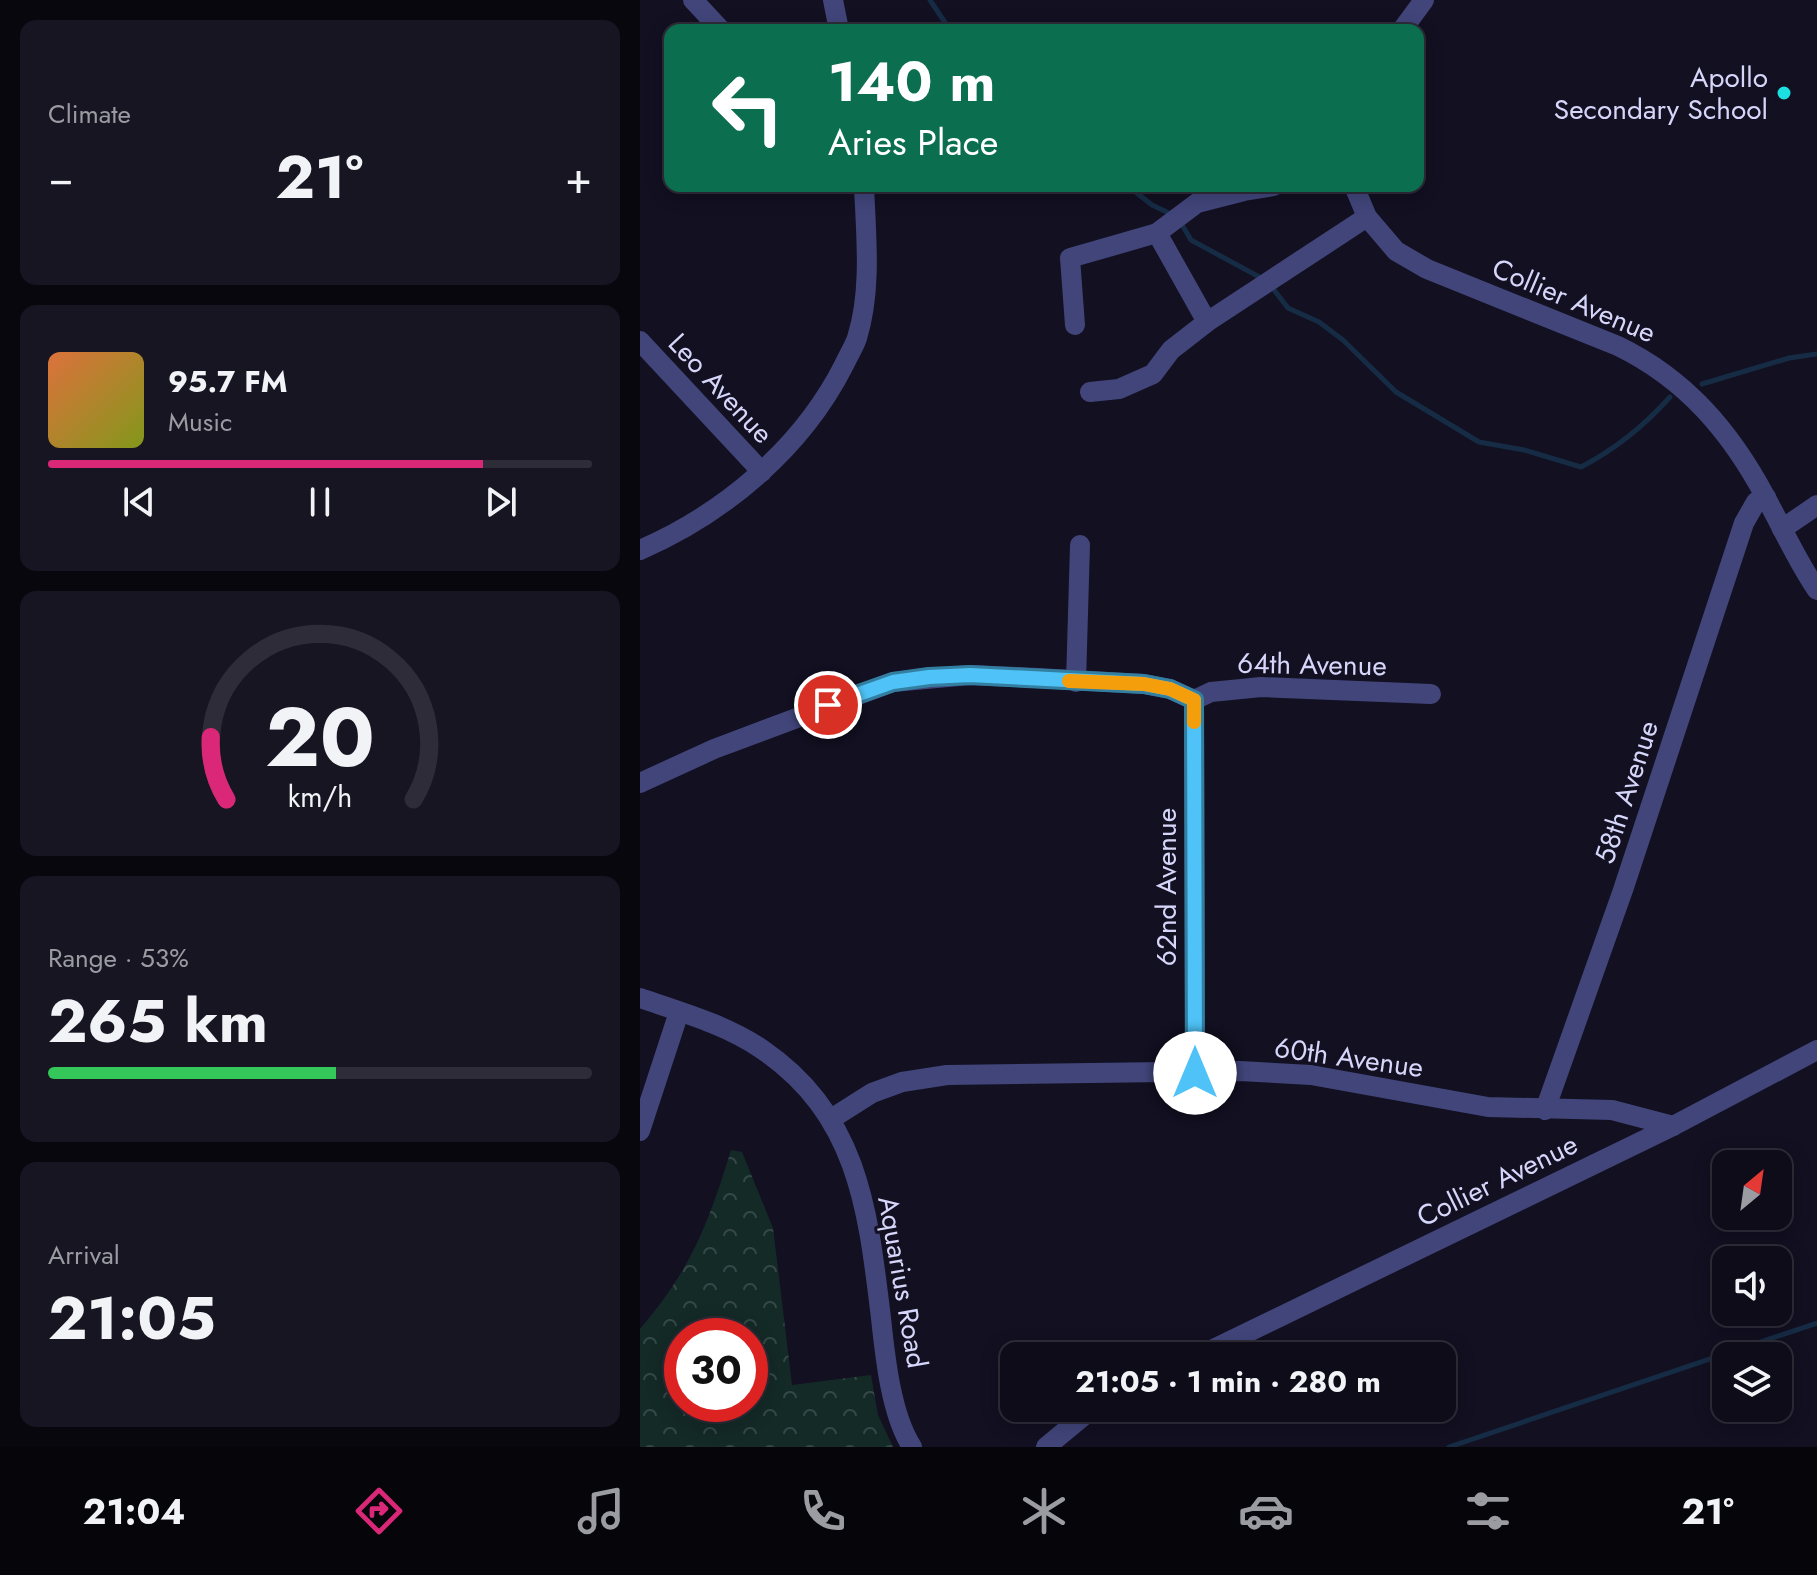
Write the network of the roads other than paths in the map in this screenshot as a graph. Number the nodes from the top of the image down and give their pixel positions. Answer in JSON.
{"nodes":[{"id":1,"x":693,"y":0,"type":"edge"},
{"id":2,"x":833,"y":0,"type":"edge"},
{"id":3,"x":1424,"y":0,"type":"edge"},
{"id":4,"x":715,"y":24,"type":"edge"},
{"id":5,"x":838,"y":24,"type":"edge"},
{"id":6,"x":1406,"y":24,"type":"edge"},
{"id":7,"x":864,"y":192,"type":"edge"},
{"id":8,"x":1240,"y":192,"type":"edge"},
{"id":9,"x":1357,"y":192,"type":"edge"},
{"id":10,"x":1367,"y":217,"type":"junction"},
{"id":11,"x":1157,"y":233,"type":"junction"},
{"id":12,"x":1207,"y":322,"type":"junction"},
{"id":13,"x":1075,"y":325,"type":"dead end"},
{"id":14,"x":640,"y":341,"type":"edge"},
{"id":15,"x":1090,"y":392,"type":"dead end"},
{"id":16,"x":762,"y":472,"type":"junction"},
{"id":17,"x":1766,"y":497,"type":"junction"},
{"id":18,"x":1817,"y":505,"type":"edge"},
{"id":19,"x":1782,"y":529,"type":"junction"},
{"id":20,"x":1080,"y":545,"type":"dead end"},
{"id":21,"x":640,"y":550,"type":"edge"},
{"id":22,"x":1815,"y":584,"type":"edge"},
{"id":23,"x":1076,"y":682,"type":"junction"},
{"id":24,"x":1431,"y":694,"type":"dead end"},
{"id":25,"x":1194,"y":700,"type":"junction"},
{"id":26,"x":640,"y":783,"type":"edge"},
{"id":27,"x":640,"y":998,"type":"edge"},
{"id":28,"x":679,"y":1012,"type":"junction"},
{"id":29,"x":1817,"y":1050,"type":"edge"},
{"id":30,"x":1195,"y":1073,"type":"junction"},
{"id":31,"x":1545,"y":1110,"type":"junction"},
{"id":32,"x":831,"y":1119,"type":"junction"},
{"id":33,"x":1673,"y":1126,"type":"junction"},
{"id":34,"x":640,"y":1131,"type":"edge"},
{"id":35,"x":1228,"y":1342,"type":"edge"},
{"id":36,"x":1076,"y":1422,"type":"edge"},
{"id":37,"x":912,"y":1447,"type":"edge"},
{"id":38,"x":1046,"y":1447,"type":"edge"}],
"edges":[{"from":1,"to":4,"type":"street"},
{"from":2,"to":5,"type":"street"},
{"from":3,"to":6,"type":"street"},
{"from":7,"to":16,"type":"street"},
{"from":8,"to":11,"type":"street"},
{"from":9,"to":10,"type":"street","name":"Collier Avenue"},
{"from":10,"to":12,"type":"street"},
{"from":10,"to":17,"type":"street","name":"Collier Avenue"},
{"from":11,"to":12,"type":"street"},
{"from":11,"to":13,"type":"street"},
{"from":12,"to":15,"type":"street"},
{"from":14,"to":16,"type":"street","name":"Leo Avenue"},
{"from":16,"to":21,"type":"street"},
{"from":17,"to":19,"type":"street","name":"Collier Avenue"},
{"from":17,"to":31,"type":"street","name":"58th Avenue"},
{"from":18,"to":19,"type":"street"},
{"from":19,"to":22,"type":"street","name":"Collier Avenue"},
{"from":20,"to":23,"type":"street"},
{"from":23,"to":25,"type":"street"},
{"from":23,"to":26,"type":"street"},
{"from":24,"to":25,"type":"street","name":"64th Avenue"},
{"from":25,"to":30,"type":"street","name":"62nd Avenue"},
{"from":27,"to":28,"type":"street","name":"Aquarius Road"},
{"from":28,"to":32,"type":"street","name":"Aquarius Road"},
{"from":28,"to":34,"type":"street"},
{"from":29,"to":33,"type":"street","name":"Collier Avenue"},
{"from":30,"to":31,"type":"street","name":"60th Avenue"},
{"from":30,"to":32,"type":"street","name":"60th Avenue"},
{"from":31,"to":33,"type":"street","name":"60th Avenue"},
{"from":32,"to":37,"type":"street","name":"Aquarius Road"},
{"from":33,"to":35,"type":"street","name":"Collier Avenue"},
{"from":36,"to":38,"type":"street"}]}
